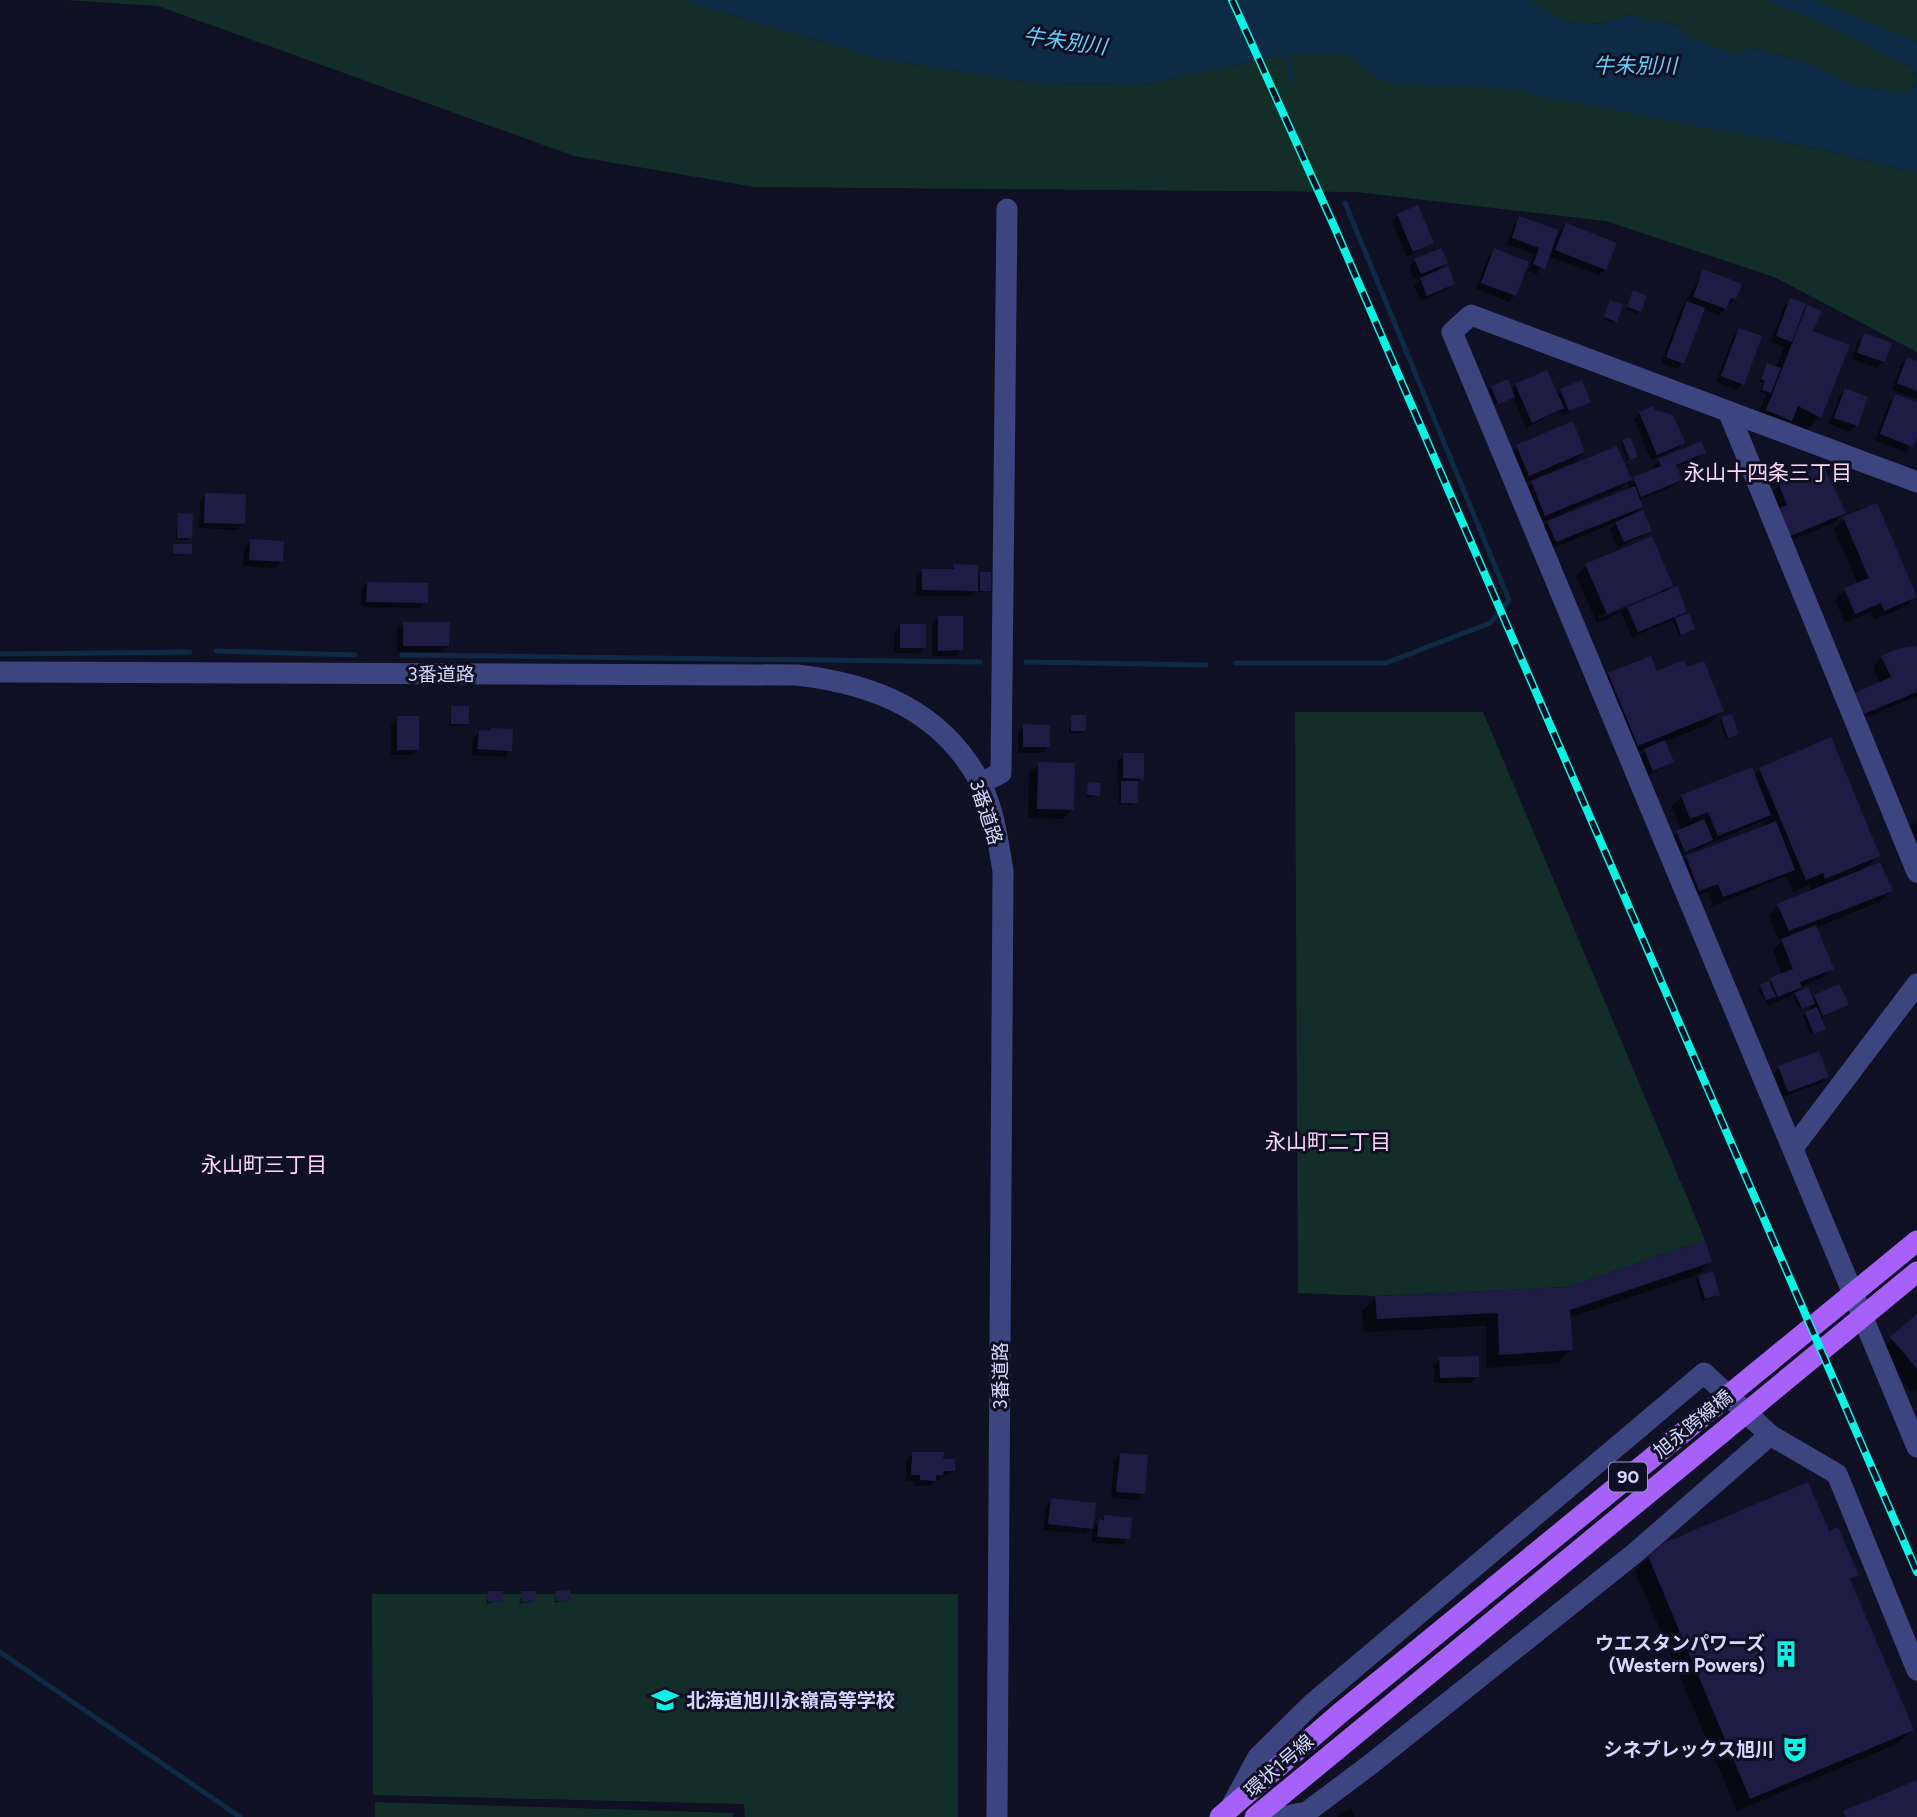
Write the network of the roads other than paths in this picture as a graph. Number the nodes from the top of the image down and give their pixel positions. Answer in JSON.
{"nodes":[{"id":1,"x":1007,"y":209,"type":"dead end"},
{"id":2,"x":1729,"y":413,"type":"junction"},
{"id":3,"x":1917,"y":482,"type":"edge"},
{"id":4,"x":0,"y":672,"type":"edge"},
{"id":5,"x":981,"y":783,"type":"junction"},
{"id":6,"x":1917,"y":872,"type":"edge"},
{"id":7,"x":1917,"y":984,"type":"edge"},
{"id":8,"x":1793,"y":1148,"type":"junction"},
{"id":9,"x":1917,"y":1241,"type":"edge"},
{"id":10,"x":1917,"y":1272,"type":"edge"},
{"id":11,"x":1912,"y":1417,"type":"edge"},
{"id":12,"x":1770,"y":1436,"type":"junction"},
{"id":13,"x":1917,"y":1447,"type":"edge"},
{"id":14,"x":1917,"y":1670,"type":"edge"},
{"id":15,"x":1339,"y":1714,"type":"joint"},
{"id":16,"x":1357,"y":1736,"type":"joint"},
{"id":17,"x":1225,"y":1812,"type":"edge"},
{"id":18,"x":997,"y":1817,"type":"edge"},
{"id":19,"x":1255,"y":1817,"type":"edge"},
{"id":20,"x":1282,"y":1817,"type":"edge"}],
"edges":[{"from":1,"to":5,"type":"street"},
{"from":2,"to":3,"type":"street"},
{"from":2,"to":6,"type":"street"},
{"from":2,"to":8,"type":"street"},
{"from":4,"to":5,"type":"street","name":"3番道路"},
{"from":5,"to":18,"type":"street","name":"3番道路"},
{"from":7,"to":8,"type":"street"},
{"from":8,"to":11,"type":"street"},
{"from":9,"to":15,"type":"main road","name":"旭永跨線橋","number":"90"},
{"from":10,"to":16,"type":"main road","name":"旭永跨線橋","number":"90"},
{"from":11,"to":13,"type":"street"},
{"from":12,"to":14,"type":"street"},
{"from":12,"to":17,"type":"street"},
{"from":12,"to":20,"type":"street"},
{"from":15,"to":17,"type":"main road","name":"環状1号線","number":"90"},
{"from":16,"to":19,"type":"main road","name":"環状1号線","number":"90"}]}
